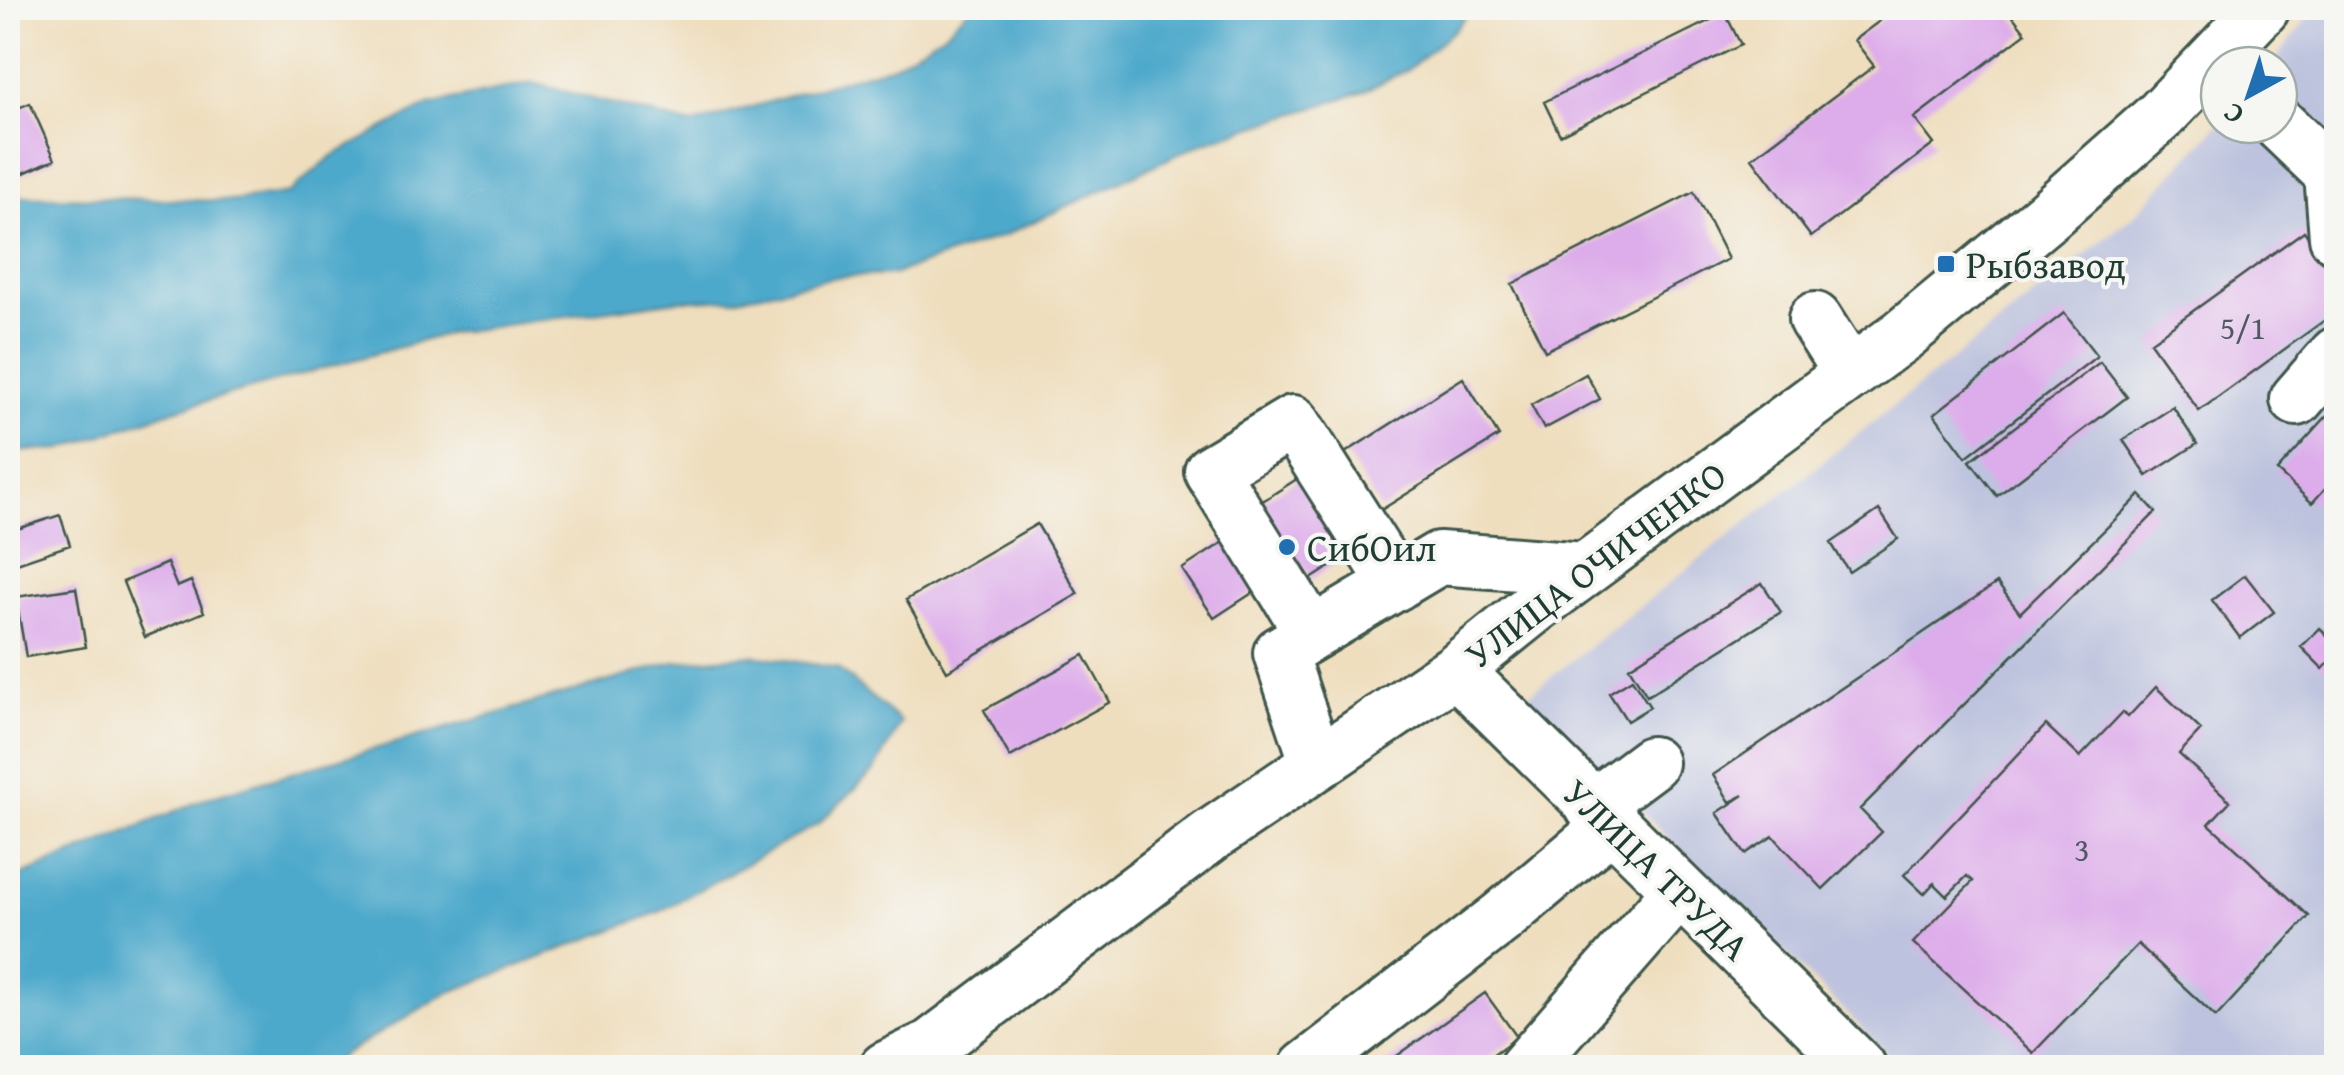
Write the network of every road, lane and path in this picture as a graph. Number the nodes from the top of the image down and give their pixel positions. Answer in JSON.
{"nodes":[{"id":1,"x":2263,"y":8,"type":"edge"},
{"id":2,"x":2231,"y":45,"type":"edge"},
{"id":3,"x":2199,"y":79,"type":"edge"},
{"id":4,"x":2299,"y":143,"type":"edge"},
{"id":5,"x":2334,"y":175,"type":"edge"},
{"id":6,"x":2336,"y":237,"type":"edge"},
{"id":7,"x":1815,"y":319,"type":"dead end"},
{"id":8,"x":2336,"y":354,"type":"edge"},
{"id":9,"x":1850,"y":374,"type":"junction"},
{"id":10,"x":2297,"y":399,"type":"dead end"},
{"id":11,"x":1585,"y":569,"type":"junction"},
{"id":12,"x":1396,"y":584,"type":"junction"},
{"id":13,"x":1312,"y":634,"type":"junction"},
{"id":14,"x":1456,"y":670,"type":"junction"},
{"id":15,"x":1652,"y":763,"type":"dead end"},
{"id":16,"x":1317,"y":764,"type":"junction"},
{"id":17,"x":1602,"y":816,"type":"junction"},
{"id":18,"x":1680,"y":891,"type":"junction"},
{"id":19,"x":924,"y":1060,"type":"edge"},
{"id":20,"x":1306,"y":1068,"type":"edge"},
{"id":21,"x":1525,"y":1068,"type":"edge"},
{"id":22,"x":1860,"y":1068,"type":"edge"}],
"edges":[{"from":1,"to":2,"type":"street","name":"УЛИЦА ОЧИЧЕНКО"},
{"from":3,"to":9,"type":"street","name":"УЛИЦА ОЧИЧЕНКО"},
{"from":4,"to":5,"type":"street"},
{"from":5,"to":6,"type":"street"},
{"from":7,"to":9,"type":"street"},
{"from":8,"to":10,"type":"street"},
{"from":9,"to":11,"type":"street","name":"УЛИЦА ОЧИЧЕНКО"},
{"from":11,"to":12,"type":"street"},
{"from":11,"to":14,"type":"street","name":"УЛИЦА ОЧИЧЕНКО"},
{"from":12,"to":13,"type":"street"},
{"from":12,"to":13,"type":"street"},
{"from":13,"to":16,"type":"street"},
{"from":14,"to":16,"type":"street","name":"УЛИЦА ОЧИЧЕНКО"},
{"from":14,"to":17,"type":"street","name":"УЛИЦА ТРУДА"},
{"from":15,"to":17,"type":"street"},
{"from":16,"to":19,"type":"street","name":"УЛИЦА ОЧИЧЕНКО"},
{"from":17,"to":18,"type":"street","name":"УЛИЦА ТРУДА"},
{"from":17,"to":20,"type":"street"},
{"from":18,"to":21,"type":"street"},
{"from":18,"to":22,"type":"street","name":"УЛИЦА ТРУДА"}]}
